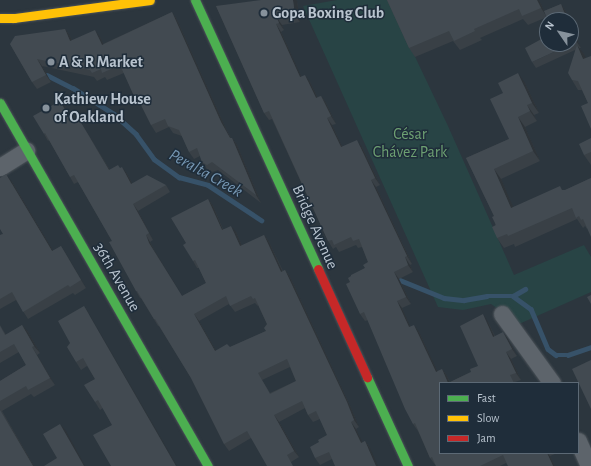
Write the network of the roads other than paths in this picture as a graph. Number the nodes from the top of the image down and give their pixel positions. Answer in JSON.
{"nodes":[{"id":1,"x":150,"y":0,"type":"edge"},
{"id":2,"x":196,"y":0,"type":"edge"},
{"id":3,"x":0,"y":18,"type":"edge"},
{"id":4,"x":0,"y":103,"type":"edge"},
{"id":5,"x":26,"y":151,"type":"junction"},
{"id":6,"x":0,"y":167,"type":"edge"},
{"id":7,"x":502,"y":314,"type":"dead end"},
{"id":8,"x":551,"y":382,"type":"edge"},
{"id":9,"x":579,"y":443,"type":"edge"},
{"id":10,"x":208,"y":466,"type":"edge"},
{"id":11,"x":408,"y":466,"type":"edge"},
{"id":12,"x":589,"y":466,"type":"edge"}],
"edges":[{"from":1,"to":3,"type":"street"},
{"from":2,"to":11,"type":"street","name":"Bridge Avenue"},
{"from":4,"to":5,"type":"street","name":"36th Avenue"},
{"from":5,"to":6,"type":"street"},
{"from":5,"to":10,"type":"street","name":"36th Avenue"},
{"from":7,"to":8,"type":"street"},
{"from":9,"to":12,"type":"street"}]}
